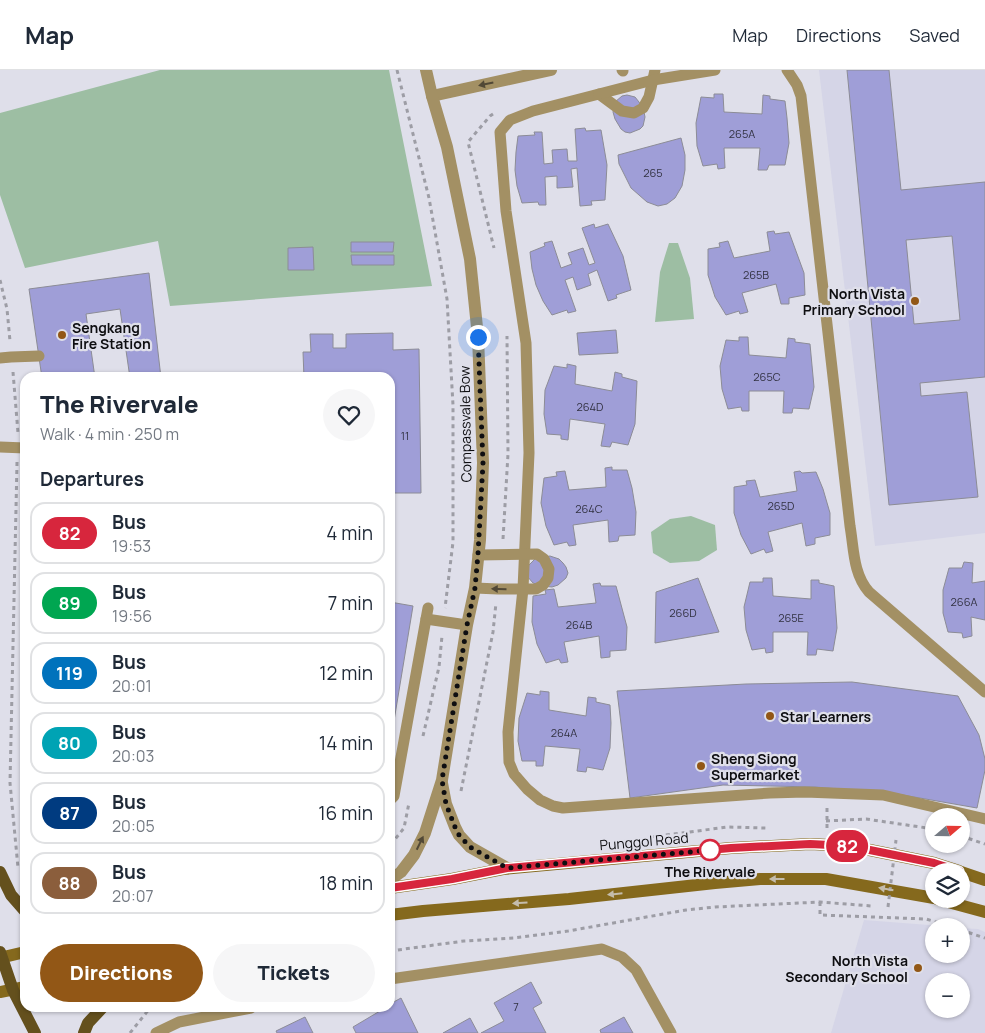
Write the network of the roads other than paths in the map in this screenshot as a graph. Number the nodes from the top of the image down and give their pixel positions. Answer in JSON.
{"nodes":[{"id":1,"x":428,"y":70,"type":"edge"},
{"id":2,"x":551,"y":70,"type":"edge"},
{"id":3,"x":715,"y":70,"type":"edge"},
{"id":4,"x":787,"y":70,"type":"edge"},
{"id":5,"x":654,"y":75,"type":"edge"},
{"id":6,"x":599,"y":94,"type":"junction"},
{"id":7,"x":432,"y":96,"type":"junction"},
{"id":8,"x":39,"y":356,"type":"dead end"},
{"id":9,"x":6,"y":358,"type":"edge"},
{"id":10,"x":0,"y":446,"type":"edge"},
{"id":11,"x":20,"y":448,"type":"edge"},
{"id":12,"x":478,"y":554,"type":"junction"},
{"id":13,"x":524,"y":554,"type":"junction"},
{"id":14,"x":475,"y":588,"type":"junction"},
{"id":15,"x":523,"y":589,"type":"junction"},
{"id":16,"x":467,"y":625,"type":"junction"},
{"id":17,"x":985,"y":692,"type":"edge"},
{"id":18,"x":442,"y":780,"type":"junction"},
{"id":19,"x":395,"y":790,"type":"edge"},
{"id":20,"x":985,"y":819,"type":"edge"},
{"id":21,"x":934,"y":863,"type":"edge"},
{"id":22,"x":507,"y":868,"type":"junction"},
{"id":23,"x":0,"y":872,"type":"edge"},
{"id":24,"x":970,"y":875,"type":"edge"},
{"id":25,"x":395,"y":877,"type":"edge"},
{"id":26,"x":985,"y":880,"type":"edge"},
{"id":27,"x":395,"y":887,"type":"edge"},
{"id":28,"x":925,"y":896,"type":"edge"},
{"id":29,"x":20,"y":905,"type":"edge"},
{"id":30,"x":970,"y":908,"type":"edge"},
{"id":31,"x":985,"y":912,"type":"edge"},
{"id":32,"x":395,"y":914,"type":"edge"},
{"id":33,"x":20,"y":953,"type":"edge"},
{"id":34,"x":0,"y":956,"type":"edge"},
{"id":35,"x":395,"y":978,"type":"edge"},
{"id":36,"x":13,"y":990,"type":"edge"},
{"id":37,"x":20,"y":1004,"type":"edge"},
{"id":38,"x":24,"y":1012,"type":"edge"},
{"id":39,"x":98,"y":1012,"type":"edge"},
{"id":40,"x":230,"y":1012,"type":"edge"},
{"id":41,"x":35,"y":1033,"type":"edge"},
{"id":42,"x":84,"y":1033,"type":"edge"},
{"id":43,"x":156,"y":1033,"type":"edge"},
{"id":44,"x":671,"y":1033,"type":"edge"}],
"edges":[{"from":1,"to":7,"type":"street","name":"Compassvale Bow"},
{"from":2,"to":7,"type":"street","one_way":true},
{"from":3,"to":5,"type":"lane"},
{"from":4,"to":17,"type":"lane"},
{"from":5,"to":6,"type":"lane"},
{"from":5,"to":6,"type":"lane"},
{"from":6,"to":13,"type":"lane"},
{"from":7,"to":12,"type":"street","name":"Compassvale Bow"},
{"from":8,"to":9,"type":"lane"},
{"from":10,"to":11,"type":"lane"},
{"from":12,"to":13,"type":"lane"},
{"from":12,"to":14,"type":"street","name":"Compassvale Bow"},
{"from":13,"to":15,"type":"lane"},
{"from":13,"to":15,"type":"lane"},
{"from":15,"to":14,"type":"lane","one_way":true},
{"from":14,"to":16,"type":"street","name":"Compassvale Bow"},
{"from":15,"to":20,"type":"lane"},
{"from":16,"to":18,"type":"street","name":"Compassvale Bow"},
{"from":16,"to":19,"type":"lane"},
{"from":18,"to":22,"type":"street","name":"Compassvale Bow"},
{"from":25,"to":18,"type":"street","name":"Compassvale Bow","one_way":true},
{"from":21,"to":22,"type":"main road","name":"Punggol Road"},
{"from":22,"to":27,"type":"main road","name":"Punggol Road"},
{"from":23,"to":29,"type":"main road"},
{"from":24,"to":26,"type":"main road","name":"Punggol Road"},
{"from":28,"to":32,"type":"main road","one_way":true},
{"from":30,"to":31,"type":"main road"},
{"from":33,"to":34,"type":"main road"},
{"from":34,"to":36,"type":"main road"},
{"from":35,"to":44,"type":"lane"},
{"from":36,"to":37,"type":"main road"},
{"from":38,"to":41,"type":"main road"},
{"from":39,"to":42,"type":"main road"},
{"from":40,"to":43,"type":"lane"}]}
